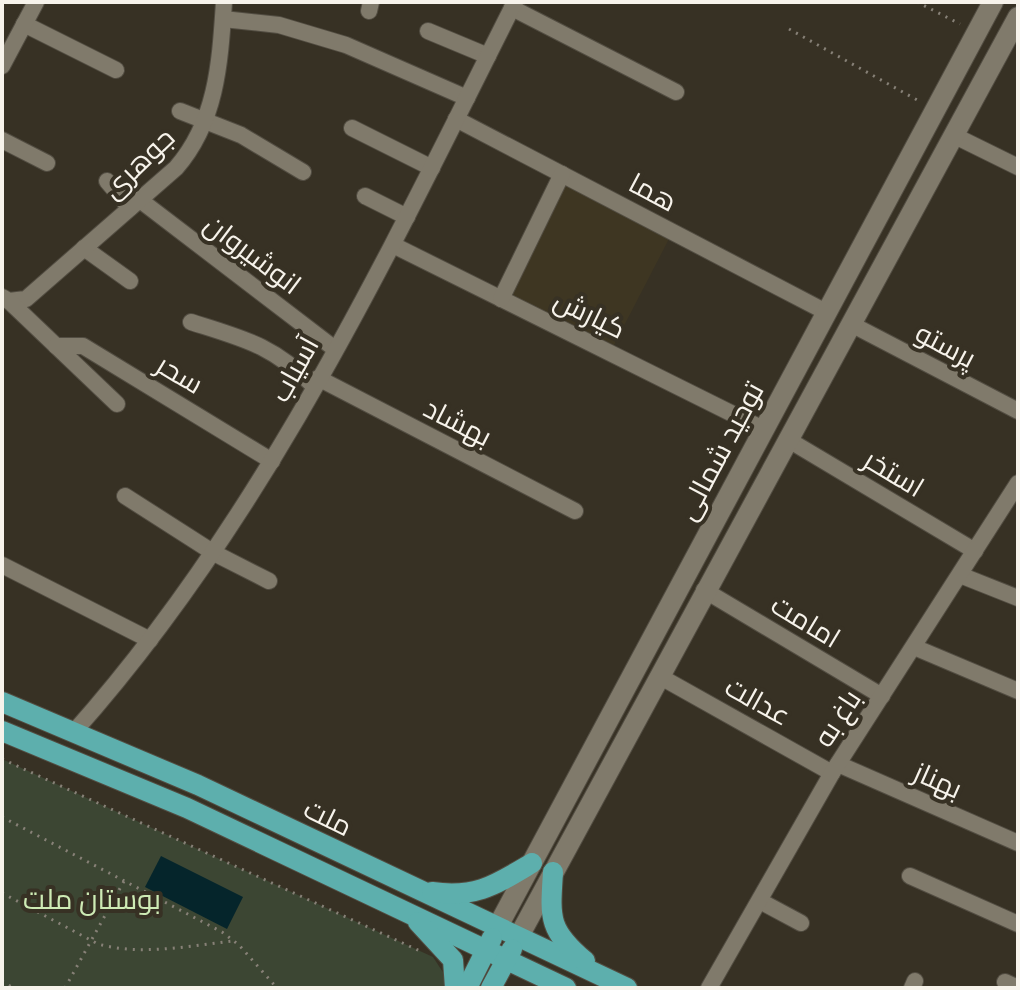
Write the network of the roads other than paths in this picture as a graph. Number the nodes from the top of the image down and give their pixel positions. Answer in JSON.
{"nodes":[{"id":1,"x":36,"y":2,"type":"edge"},
{"id":2,"x":993,"y":2,"type":"edge"},
{"id":3,"x":514,"y":5,"type":"edge"},
{"id":4,"x":223,"y":10,"type":"edge"},
{"id":5,"x":1018,"y":17,"type":"edge"},
{"id":6,"x":24,"y":24,"type":"junction"},
{"id":7,"x":428,"y":31,"type":"dead end"},
{"id":8,"x":488,"y":56,"type":"junction"},
{"id":9,"x":2,"y":66,"type":"edge"},
{"id":10,"x":116,"y":70,"type":"dead end"},
{"id":11,"x":676,"y":92,"type":"dead end"},
{"id":12,"x":467,"y":98,"type":"junction"},
{"id":13,"x":180,"y":111,"type":"dead end"},
{"id":14,"x":456,"y":119,"type":"junction"},
{"id":15,"x":206,"y":120,"type":"junction"},
{"id":16,"x":352,"y":128,"type":"dead end"},
{"id":17,"x":953,"y":135,"type":"junction"},
{"id":18,"x":2,"y":140,"type":"edge"},
{"id":19,"x":47,"y":163,"type":"dead end"},
{"id":20,"x":1018,"y":167,"type":"edge"},
{"id":21,"x":432,"y":168,"type":"junction"},
{"id":22,"x":303,"y":172,"type":"dead end"},
{"id":23,"x":562,"y":174,"type":"junction"},
{"id":24,"x":107,"y":181,"type":"dead end"},
{"id":25,"x":365,"y":196,"type":"dead end"},
{"id":26,"x":135,"y":204,"type":"junction"},
{"id":27,"x":407,"y":217,"type":"junction"},
{"id":28,"x":393,"y":245,"type":"junction"},
{"id":29,"x":84,"y":248,"type":"junction"},
{"id":30,"x":130,"y":281,"type":"dead end"},
{"id":31,"x":5,"y":299,"type":"edge"},
{"id":32,"x":501,"y":299,"type":"junction"},
{"id":33,"x":826,"y":312,"type":"junction"},
{"id":34,"x":191,"y":322,"type":"dead end"},
{"id":35,"x":851,"y":324,"type":"junction"},
{"id":36,"x":56,"y":346,"type":"junction"},
{"id":37,"x":335,"y":349,"type":"junction"},
{"id":38,"x":316,"y":382,"type":"junction"},
{"id":39,"x":787,"y":386,"type":"junction"},
{"id":40,"x":810,"y":399,"type":"junction"},
{"id":41,"x":117,"y":404,"type":"dead end"},
{"id":42,"x":1018,"y":411,"type":"edge"},
{"id":43,"x":763,"y":429,"type":"junction"},
{"id":44,"x":787,"y":439,"type":"junction"},
{"id":45,"x":272,"y":461,"type":"junction"},
{"id":46,"x":1018,"y":483,"type":"edge"},
{"id":47,"x":125,"y":496,"type":"dead end"},
{"id":48,"x":575,"y":511,"type":"dead end"},
{"id":49,"x":975,"y":551,"type":"junction"},
{"id":50,"x":214,"y":553,"type":"junction"},
{"id":51,"x":2,"y":565,"type":"edge"},
{"id":52,"x":960,"y":575,"type":"junction"},
{"id":53,"x":269,"y":581,"type":"dead end"},
{"id":54,"x":704,"y":590,"type":"junction"},
{"id":55,"x":1018,"y":598,"type":"edge"},
{"id":56,"x":150,"y":640,"type":"junction"},
{"id":57,"x":914,"y":647,"type":"junction"},
{"id":58,"x":659,"y":676,"type":"junction"},
{"id":59,"x":1018,"y":691,"type":"edge"},
{"id":60,"x":882,"y":696,"type":"junction"},
{"id":61,"x":2,"y":702,"type":"edge"},
{"id":62,"x":2,"y":731,"type":"edge"},
{"id":63,"x":73,"y":733,"type":"junction"},
{"id":64,"x":835,"y":768,"type":"junction"},
{"id":65,"x":1018,"y":843,"type":"edge"},
{"id":66,"x":532,"y":863,"type":"junction"},
{"id":67,"x":553,"y":872,"type":"junction"},
{"id":68,"x":910,"y":876,"type":"dead end"},
{"id":69,"x":413,"y":889,"type":"junction"},
{"id":70,"x":760,"y":901,"type":"junction"},
{"id":71,"x":406,"y":911,"type":"junction"},
{"id":72,"x":801,"y":923,"type":"dead end"},
{"id":73,"x":1018,"y":924,"type":"edge"},
{"id":74,"x":497,"y":928,"type":"junction"},
{"id":75,"x":518,"y":938,"type":"junction"},
{"id":76,"x":487,"y":949,"type":"junction"},
{"id":77,"x":507,"y":959,"type":"junction"},
{"id":78,"x":618,"y":984,"type":"edge"},
{"id":79,"x":455,"y":988,"type":"edge"},
{"id":80,"x":467,"y":988,"type":"edge"},
{"id":81,"x":491,"y":988,"type":"edge"},
{"id":82,"x":566,"y":988,"type":"edge"},
{"id":83,"x":709,"y":988,"type":"edge"}],
"edges":[{"from":1,"to":6,"type":"street"},
{"from":2,"to":33,"type":"main road","name":"توحید شمالی"},
{"from":3,"to":8,"type":"street","name":"آسیاب"},
{"from":3,"to":11,"type":"street"},
{"from":4,"to":12,"type":"street"},
{"from":4,"to":15,"type":"street","name":"جوهری"},
{"from":5,"to":17,"type":"main road","name":"توحید شمالی"},
{"from":6,"to":9,"type":"street"},
{"from":6,"to":10,"type":"street"},
{"from":7,"to":8,"type":"street"},
{"from":8,"to":12,"type":"street","name":"آسیاب"},
{"from":12,"to":14,"type":"street","name":"آسیاب"},
{"from":13,"to":15,"type":"street"},
{"from":14,"to":21,"type":"street","name":"آسیاب"},
{"from":14,"to":23,"type":"street","name":"هما"},
{"from":15,"to":22,"type":"street"},
{"from":15,"to":26,"type":"street","name":"جوهری"},
{"from":16,"to":21,"type":"street"},
{"from":17,"to":20,"type":"street"},
{"from":17,"to":35,"type":"main road","name":"توحید شمالی"},
{"from":18,"to":19,"type":"street"},
{"from":21,"to":27,"type":"street","name":"آسیاب"},
{"from":23,"to":32,"type":"street"},
{"from":23,"to":33,"type":"street","name":"هما"},
{"from":24,"to":26,"type":"street","name":"انوشیروان"},
{"from":25,"to":27,"type":"street"},
{"from":26,"to":29,"type":"street","name":"جوهری"},
{"from":26,"to":37,"type":"street","name":"انوشیروان"},
{"from":27,"to":28,"type":"street","name":"آسیاب"},
{"from":28,"to":32,"type":"street","name":"کیارش"},
{"from":28,"to":37,"type":"street","name":"آسیاب"},
{"from":29,"to":30,"type":"street"},
{"from":29,"to":31,"type":"street","name":"جوهری"},
{"from":31,"to":36,"type":"street"},
{"from":32,"to":43,"type":"street","name":"کیارش"},
{"from":33,"to":39,"type":"main road","name":"توحید شمالی"},
{"from":34,"to":38,"type":"street","name":"بهشاد"},
{"from":35,"to":40,"type":"main road","name":"توحید شمالی"},
{"from":35,"to":42,"type":"street","name":"پرستو"},
{"from":36,"to":41,"type":"street"},
{"from":36,"to":45,"type":"street","name":"سحر"},
{"from":37,"to":38,"type":"street","name":"آسیاب"},
{"from":38,"to":45,"type":"street","name":"آسیاب"},
{"from":38,"to":48,"type":"street","name":"بهشاد"},
{"from":39,"to":40,"type":"main road"},
{"from":39,"to":43,"type":"main road","name":"توحید شمالی"},
{"from":40,"to":44,"type":"main road","name":"توحید شمالی"},
{"from":43,"to":66,"type":"main road","name":"توحید شمالی"},
{"from":44,"to":49,"type":"street","name":"استخر"},
{"from":44,"to":54,"type":"main road","name":"توحید شمالی"},
{"from":45,"to":50,"type":"street","name":"آسیاب"},
{"from":46,"to":49,"type":"street","name":"باغ به"},
{"from":47,"to":50,"type":"street"},
{"from":49,"to":52,"type":"street","name":"باغ به"},
{"from":50,"to":53,"type":"street"},
{"from":50,"to":56,"type":"street","name":"آسیاب"},
{"from":51,"to":56,"type":"street"},
{"from":52,"to":55,"type":"street"},
{"from":52,"to":57,"type":"street","name":"باغ به"},
{"from":54,"to":58,"type":"main road","name":"توحید شمالی"},
{"from":54,"to":60,"type":"street","name":"امامت"},
{"from":56,"to":63,"type":"street","name":"آسیاب"},
{"from":57,"to":59,"type":"street"},
{"from":57,"to":60,"type":"street","name":"باغ به"},
{"from":58,"to":64,"type":"street","name":"عدالت"},
{"from":58,"to":67,"type":"main road","name":"توحید شمالی"},
{"from":60,"to":64,"type":"street","name":"باغ به"},
{"from":61,"to":63,"type":"main road","name":"ملت"},
{"from":62,"to":71,"type":"main road","name":"ملت"},
{"from":63,"to":69,"type":"main road","name":"ملت"},
{"from":64,"to":65,"type":"street","name":"بهناز"},
{"from":64,"to":70,"type":"street","name":"باغ به"},
{"from":66,"to":69,"type":"main road"},
{"from":66,"to":74,"type":"main road","name":"توحید شمالی"},
{"from":67,"to":75,"type":"main road","name":"توحید شمالی"},
{"from":67,"to":78,"type":"main road"},
{"from":68,"to":73,"type":"street"},
{"from":69,"to":74,"type":"main road","name":"ملت"},
{"from":70,"to":72,"type":"street"},
{"from":70,"to":83,"type":"street","name":"باغ به"},
{"from":71,"to":76,"type":"main road","name":"ملت"},
{"from":71,"to":79,"type":"main road"},
{"from":74,"to":75,"type":"main road","name":"ملت"},
{"from":74,"to":76,"type":"main road"},
{"from":75,"to":77,"type":"main road"},
{"from":75,"to":78,"type":"main road","name":"ملت"},
{"from":76,"to":77,"type":"main road","name":"ملت"},
{"from":76,"to":80,"type":"main road"},
{"from":77,"to":81,"type":"main road"},
{"from":77,"to":82,"type":"main road","name":"ملت"}]}
